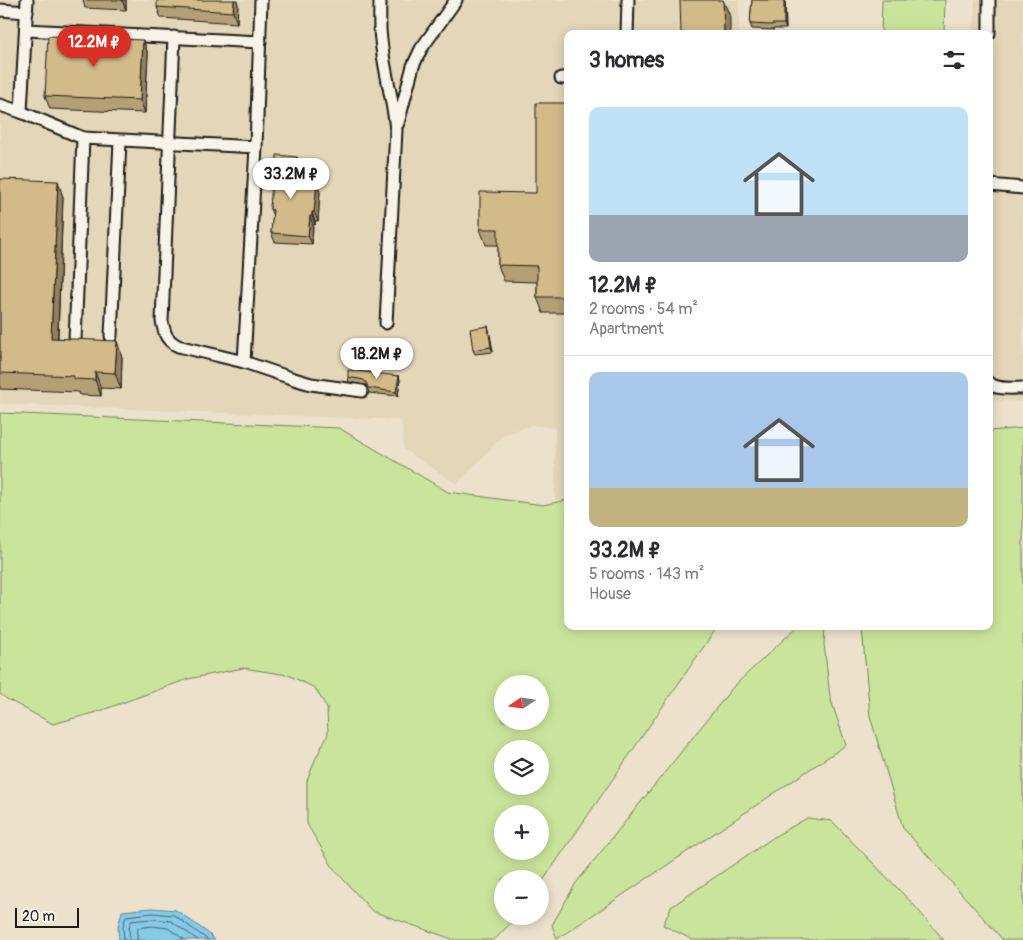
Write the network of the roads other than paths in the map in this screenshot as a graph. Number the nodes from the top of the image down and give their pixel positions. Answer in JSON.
{"nodes":[{"id":1,"x":261,"y":0,"type":"edge"},
{"id":2,"x":380,"y":0,"type":"edge"},
{"id":3,"x":456,"y":0,"type":"edge"},
{"id":4,"x":628,"y":0,"type":"edge"},
{"id":5,"x":989,"y":0,"type":"edge"},
{"id":6,"x":27,"y":6,"type":"edge"},
{"id":7,"x":0,"y":10,"type":"edge"},
{"id":8,"x":26,"y":30,"type":"junction"},
{"id":9,"x":627,"y":30,"type":"edge"},
{"id":10,"x":989,"y":30,"type":"edge"},
{"id":11,"x":174,"y":37,"type":"junction"},
{"id":12,"x":260,"y":42,"type":"junction"},
{"id":13,"x":0,"y":105,"type":"edge"},
{"id":14,"x":21,"y":112,"type":"junction"},
{"id":15,"x":396,"y":130,"type":"junction"},
{"id":16,"x":83,"y":138,"type":"junction"},
{"id":17,"x":120,"y":140,"type":"junction"},
{"id":18,"x":169,"y":143,"type":"junction"},
{"id":19,"x":256,"y":147,"type":"junction"},
{"id":20,"x":993,"y":186,"type":"edge"},
{"id":21,"x":1023,"y":188,"type":"edge"},
{"id":22,"x":386,"y":323,"type":"dead end"},
{"id":23,"x":111,"y":336,"type":"dead end"},
{"id":24,"x":76,"y":341,"type":"edge"},
{"id":25,"x":244,"y":362,"type":"junction"},
{"id":26,"x":993,"y":386,"type":"edge"},
{"id":27,"x":1023,"y":388,"type":"edge"},
{"id":28,"x":362,"y":391,"type":"dead end"}],
"edges":[{"from":1,"to":12,"type":"lane"},
{"from":2,"to":15,"type":"lane"},
{"from":3,"to":15,"type":"lane"},
{"from":4,"to":9,"type":"lane"},
{"from":5,"to":10,"type":"lane"},
{"from":6,"to":7,"type":"lane"},
{"from":6,"to":8,"type":"lane"},
{"from":8,"to":11,"type":"lane"},
{"from":8,"to":14,"type":"lane"},
{"from":11,"to":12,"type":"lane"},
{"from":11,"to":18,"type":"lane"},
{"from":12,"to":19,"type":"lane"},
{"from":13,"to":14,"type":"lane"},
{"from":14,"to":16,"type":"lane"},
{"from":15,"to":22,"type":"lane"},
{"from":16,"to":17,"type":"lane"},
{"from":16,"to":24,"type":"lane"},
{"from":17,"to":18,"type":"lane"},
{"from":17,"to":23,"type":"lane"},
{"from":18,"to":19,"type":"lane"},
{"from":18,"to":25,"type":"lane"},
{"from":19,"to":25,"type":"lane"},
{"from":20,"to":21,"type":"lane"},
{"from":25,"to":28,"type":"lane"},
{"from":26,"to":27,"type":"lane"}]}
